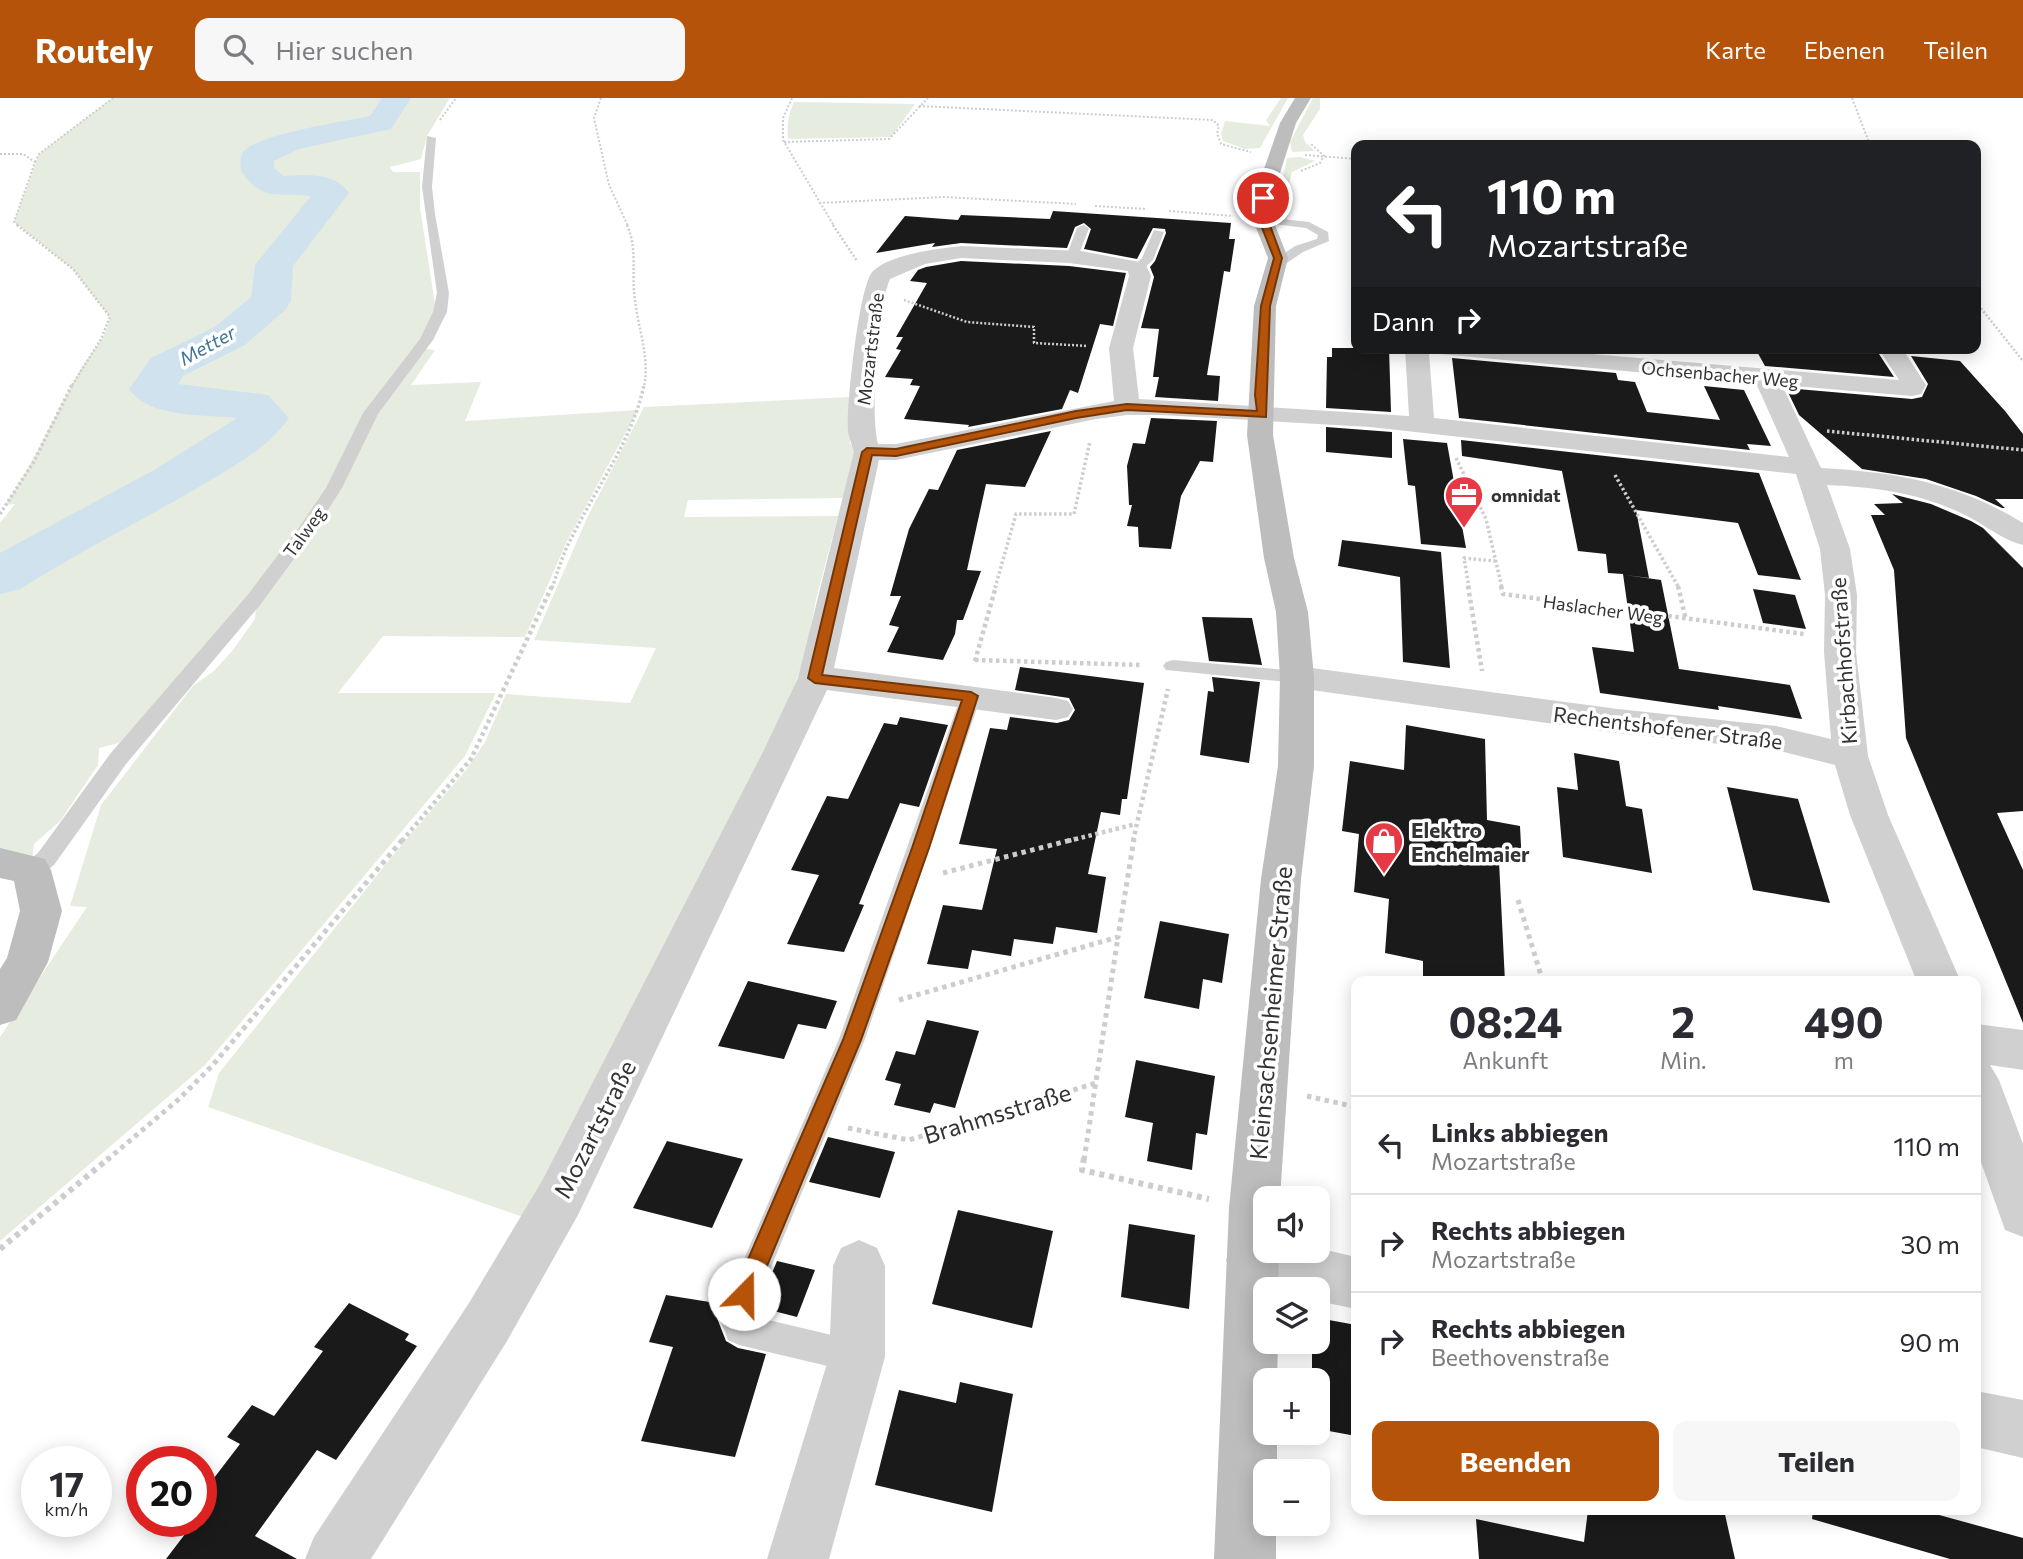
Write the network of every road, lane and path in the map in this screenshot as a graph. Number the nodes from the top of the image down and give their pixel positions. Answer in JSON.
{"nodes":[{"id":1,"x":113,"y":98,"type":"edge"},
{"id":2,"x":601,"y":98,"type":"edge"},
{"id":3,"x":792,"y":98,"type":"edge"},
{"id":4,"x":928,"y":98,"type":"edge"},
{"id":5,"x":1303,"y":98,"type":"edge"},
{"id":6,"x":1852,"y":98,"type":"edge"},
{"id":7,"x":919,"y":106,"type":"junction"},
{"id":8,"x":431,"y":138,"type":"dead end"},
{"id":9,"x":1305,"y":140,"type":"dead end"},
{"id":10,"x":1868,"y":140,"type":"edge"},
{"id":11,"x":784,"y":142,"type":"junction"},
{"id":12,"x":0,"y":154,"type":"edge"},
{"id":13,"x":1276,"y":154,"type":"junction"},
{"id":14,"x":1324,"y":156,"type":"junction"},
{"id":15,"x":1351,"y":159,"type":"edge"},
{"id":16,"x":35,"y":162,"type":"junction"},
{"id":17,"x":1294,"y":173,"type":"dead end"},
{"id":18,"x":818,"y":203,"type":"junction"},
{"id":19,"x":1152,"y":210,"type":"dead end"},
{"id":20,"x":1166,"y":211,"type":"dead end"},
{"id":21,"x":1233,"y":216,"type":"dead end"},
{"id":22,"x":1264,"y":220,"type":"junction"},
{"id":23,"x":1083,"y":228,"type":"dead end"},
{"id":24,"x":1158,"y":232,"type":"dead end"},
{"id":25,"x":1072,"y":257,"type":"junction"},
{"id":26,"x":1277,"y":264,"type":"junction"},
{"id":27,"x":1138,"y":267,"type":"junction"},
{"id":28,"x":875,"y":293,"type":"junction"},
{"id":29,"x":1981,"y":308,"type":"edge"},
{"id":30,"x":1981,"y":314,"type":"edge"},
{"id":31,"x":1986,"y":314,"type":"junction"},
{"id":32,"x":1121,"y":348,"type":"junction"},
{"id":33,"x":1418,"y":354,"type":"edge"},
{"id":34,"x":1503,"y":354,"type":"edge"},
{"id":35,"x":1894,"y":354,"type":"edge"},
{"id":36,"x":2023,"y":362,"type":"edge"},
{"id":37,"x":1766,"y":378,"type":"junction"},
{"id":38,"x":1127,"y":407,"type":"junction"},
{"id":39,"x":1097,"y":411,"type":"junction"},
{"id":40,"x":1262,"y":415,"type":"junction"},
{"id":41,"x":1434,"y":425,"type":"junction"},
{"id":42,"x":1605,"y":444,"type":"junction"},
{"id":43,"x":2023,"y":450,"type":"edge"},
{"id":44,"x":867,"y":452,"type":"junction"},
{"id":45,"x":1817,"y":473,"type":"junction"},
{"id":46,"x":0,"y":514,"type":"edge"},
{"id":47,"x":2023,"y":536,"type":"edge"},
{"id":48,"x":1495,"y":561,"type":"junction"},
{"id":49,"x":1686,"y":620,"type":"junction"},
{"id":50,"x":1842,"y":638,"type":"junction"},
{"id":51,"x":975,"y":660,"type":"junction"},
{"id":52,"x":1173,"y":666,"type":"junction"},
{"id":53,"x":1297,"y":677,"type":"junction"},
{"id":54,"x":815,"y":678,"type":"junction"},
{"id":55,"x":971,"y":696,"type":"junction"},
{"id":56,"x":1486,"y":703,"type":"junction"},
{"id":57,"x":1056,"y":709,"type":"dead end"},
{"id":58,"x":1850,"y":756,"type":"junction"},
{"id":59,"x":1136,"y":824,"type":"junction"},
{"id":60,"x":12,"y":865,"type":"edge"},
{"id":61,"x":907,"y":882,"type":"junction"},
{"id":62,"x":1518,"y":900,"type":"dead end"},
{"id":63,"x":1118,"y":937,"type":"junction"},
{"id":64,"x":1542,"y":976,"type":"edge"},
{"id":65,"x":1936,"y":976,"type":"edge"},
{"id":66,"x":0,"y":1007,"type":"edge"},
{"id":67,"x":861,"y":1011,"type":"junction"},
{"id":68,"x":1981,"y":1044,"type":"edge"},
{"id":69,"x":2023,"y":1050,"type":"edge"},
{"id":70,"x":1096,"y":1083,"type":"junction"},
{"id":71,"x":1981,"y":1094,"type":"edge"},
{"id":72,"x":817,"y":1122,"type":"junction"},
{"id":73,"x":1209,"y":1199,"type":"dead end"},
{"id":74,"x":2023,"y":1213,"type":"edge"},
{"id":75,"x":0,"y":1249,"type":"edge"},
{"id":76,"x":1252,"y":1260,"type":"junction"},
{"id":77,"x":859,"y":1266,"type":"dead end"},
{"id":78,"x":1351,"y":1282,"type":"edge"},
{"id":79,"x":857,"y":1357,"type":"junction"},
{"id":80,"x":1981,"y":1420,"type":"edge"},
{"id":81,"x":2023,"y":1429,"type":"edge"},
{"id":82,"x":336,"y":1559,"type":"edge"},
{"id":83,"x":798,"y":1559,"type":"edge"},
{"id":84,"x":1245,"y":1559,"type":"edge"}],
"edges":[{"from":1,"to":16,"type":"path"},
{"from":2,"to":75,"type":"path"},
{"from":3,"to":11,"type":"path"},
{"from":4,"to":7,"type":"path"},
{"from":5,"to":13,"type":"main road"},
{"from":6,"to":10,"type":"path"},
{"from":7,"to":11,"type":"path"},
{"from":7,"to":13,"type":"path"},
{"from":8,"to":60,"type":"lane","name":"Talweg"},
{"from":9,"to":14,"type":"path"},
{"from":11,"to":18,"type":"path"},
{"from":12,"to":16,"type":"path"},
{"from":13,"to":14,"type":"path"},
{"from":13,"to":22,"type":"main road"},
{"from":14,"to":15,"type":"path"},
{"from":14,"to":17,"type":"path"},
{"from":16,"to":46,"type":"path"},
{"from":18,"to":19,"type":"path"},
{"from":18,"to":28,"type":"path"},
{"from":20,"to":21,"type":"path"},
{"from":22,"to":26,"type":"main road"},
{"from":22,"to":26,"type":"lane"},
{"from":23,"to":25,"type":"lane"},
{"from":24,"to":27,"type":"lane"},
{"from":25,"to":27,"type":"street","name":"Mozartstraße"},
{"from":25,"to":28,"type":"street","name":"Mozartstraße"},
{"from":26,"to":40,"type":"main road","name":"Kleinsachsenheimer Straße"},
{"from":27,"to":32,"type":"street"},
{"from":28,"to":32,"type":"path"},
{"from":28,"to":44,"type":"street","name":"Mozartstraße"},
{"from":29,"to":31,"type":"path"},
{"from":30,"to":31,"type":"path"},
{"from":31,"to":36,"type":"path"},
{"from":32,"to":38,"type":"street"},
{"from":33,"to":41,"type":"street"},
{"from":34,"to":37,"type":"street","name":"Ochsenbacher Weg"},
{"from":35,"to":37,"type":"street","name":"Ochsenbacher Weg"},
{"from":37,"to":45,"type":"street","name":"Kirbachhofstraße"},
{"from":38,"to":39,"type":"street"},
{"from":38,"to":40,"type":"street"},
{"from":39,"to":44,"type":"street"},
{"from":39,"to":51,"type":"path"},
{"from":40,"to":41,"type":"street"},
{"from":40,"to":53,"type":"main road","name":"Kleinsachsenheimer Straße"},
{"from":41,"to":42,"type":"street"},
{"from":41,"to":48,"type":"path","name":"Haslacher Weg"},
{"from":42,"to":45,"type":"street"},
{"from":42,"to":49,"type":"path","name":"Haslacher Weg"},
{"from":43,"to":45,"type":"path"},
{"from":44,"to":54,"type":"street","name":"Mozartstraße"},
{"from":45,"to":47,"type":"street"},
{"from":45,"to":50,"type":"street","name":"Kirbachhofstraße"},
{"from":48,"to":49,"type":"path","name":"Haslacher Weg"},
{"from":48,"to":56,"type":"path"},
{"from":49,"to":50,"type":"path"},
{"from":50,"to":58,"type":"street","name":"Kirbachhofstraße"},
{"from":51,"to":52,"type":"path"},
{"from":51,"to":55,"type":"path"},
{"from":52,"to":53,"type":"lane"},
{"from":52,"to":59,"type":"path","name":"Brahmsstraße"},
{"from":53,"to":56,"type":"street","name":"Rechentshofener Straße"},
{"from":53,"to":76,"type":"main road","name":"Kleinsachsenheimer Straße"},
{"from":54,"to":55,"type":"street"},
{"from":54,"to":82,"type":"street","name":"Mozartstraße"},
{"from":55,"to":57,"type":"street"},
{"from":55,"to":61,"type":"lane"},
{"from":56,"to":58,"type":"street","name":"Rechentshofener Straße"},
{"from":58,"to":65,"type":"street","name":"Kirbachhofstraße"},
{"from":59,"to":61,"type":"path"},
{"from":59,"to":63,"type":"path","name":"Brahmsstraße"},
{"from":60,"to":66,"type":"main road"},
{"from":61,"to":67,"type":"lane"},
{"from":62,"to":64,"type":"path"},
{"from":63,"to":67,"type":"path"},
{"from":63,"to":70,"type":"path","name":"Brahmsstraße"},
{"from":67,"to":72,"type":"lane"},
{"from":68,"to":69,"type":"street"},
{"from":70,"to":72,"type":"path","name":"Brahmsstraße"},
{"from":70,"to":73,"type":"path","name":"Brahmsstraße"},
{"from":71,"to":74,"type":"street"},
{"from":72,"to":79,"type":"lane"},
{"from":76,"to":78,"type":"street"},
{"from":76,"to":84,"type":"main road","name":"Kleinsachsenheimer Straße"},
{"from":77,"to":79,"type":"street"},
{"from":79,"to":83,"type":"street"},
{"from":80,"to":81,"type":"street"}]}
